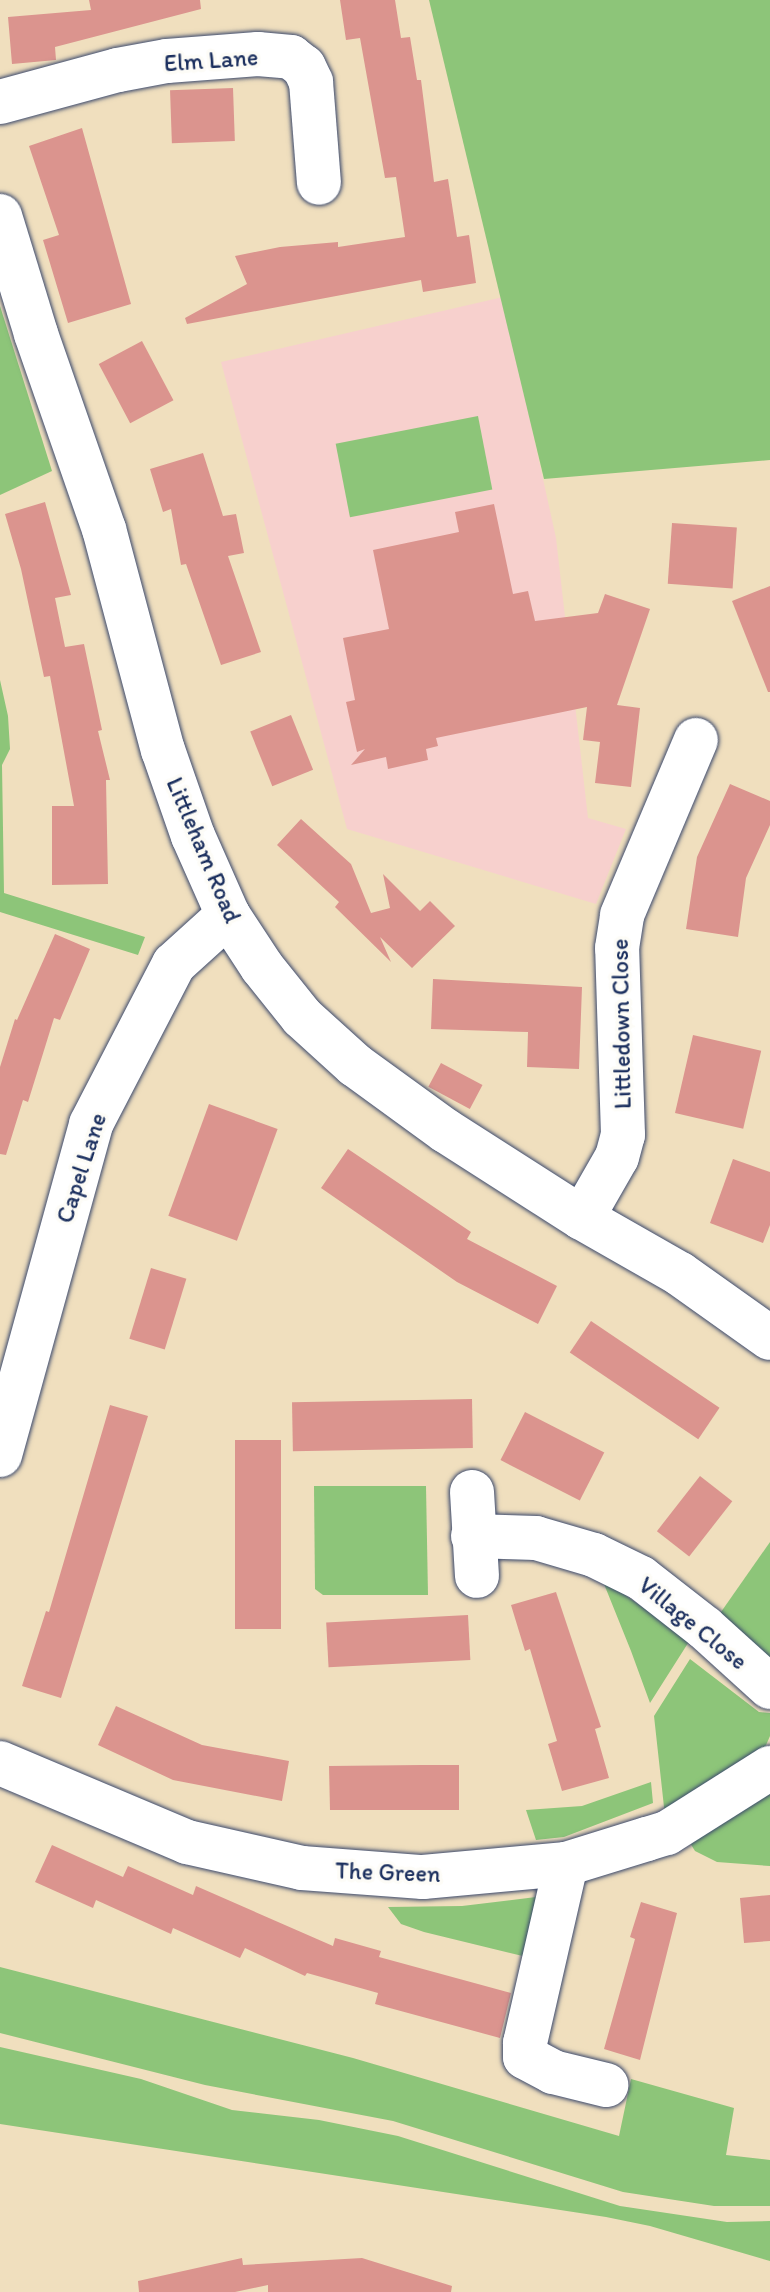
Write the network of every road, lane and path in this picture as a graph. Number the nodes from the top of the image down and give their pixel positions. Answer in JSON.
{"nodes":[{"id":1,"x":0,"y":102,"type":"edge"},
{"id":2,"x":319,"y":183,"type":"dead end"},
{"id":3,"x":0,"y":216,"type":"edge"},
{"id":4,"x":696,"y":740,"type":"dead end"},
{"id":5,"x":228,"y":915,"type":"junction"},
{"id":6,"x":582,"y":1218,"type":"junction"},
{"id":7,"x":770,"y":1338,"type":"edge"},
{"id":8,"x":0,"y":1455,"type":"edge"},
{"id":9,"x":472,"y":1492,"type":"dead end"},
{"id":10,"x":770,"y":1687,"type":"edge"},
{"id":11,"x":0,"y":1763,"type":"edge"},
{"id":12,"x":770,"y":1768,"type":"edge"},
{"id":13,"x":566,"y":1864,"type":"junction"},
{"id":14,"x":606,"y":2085,"type":"dead end"}],
"edges":[{"from":1,"to":2,"type":"street","name":"Elm Lane"},
{"from":3,"to":5,"type":"street","name":"Littleham Road"},
{"from":4,"to":6,"type":"street","name":"Littledown Close"},
{"from":5,"to":6,"type":"street","name":"Littleham Road"},
{"from":5,"to":8,"type":"street","name":"Capel Lane"},
{"from":6,"to":7,"type":"street","name":"Littleham Road"},
{"from":9,"to":10,"type":"street","name":"Village Close"},
{"from":11,"to":13,"type":"street","name":"The Green"},
{"from":12,"to":13,"type":"street","name":"The Green"},
{"from":13,"to":14,"type":"street"}]}
